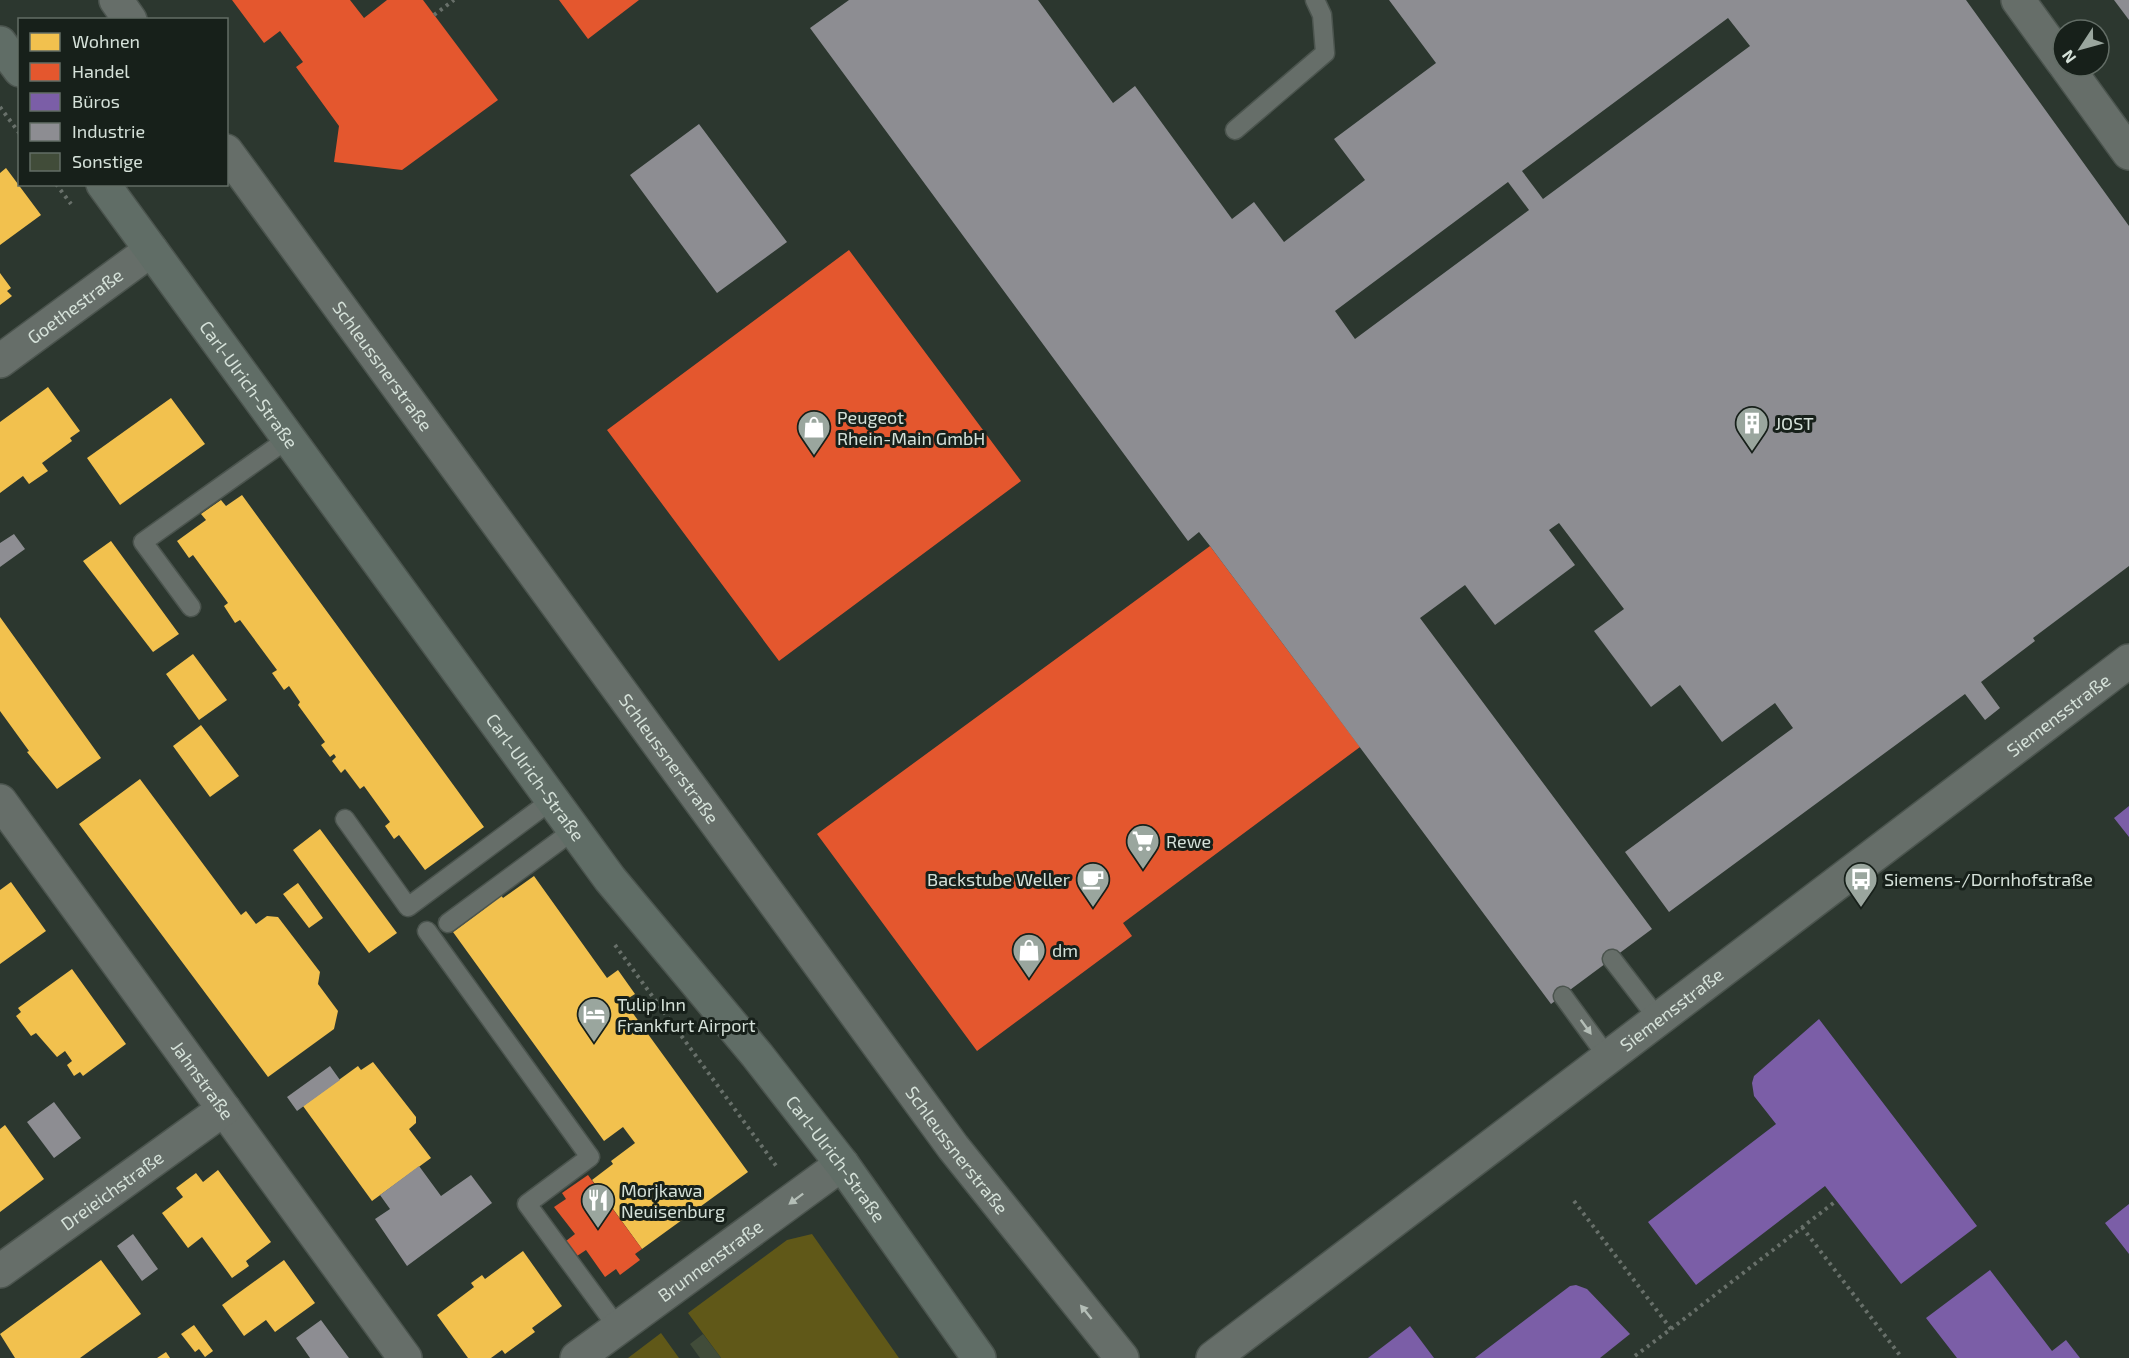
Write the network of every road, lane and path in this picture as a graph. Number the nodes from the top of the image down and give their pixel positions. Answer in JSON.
{"nodes":[{"id":1,"x":116,"y":0,"type":"edge"},
{"id":2,"x":454,"y":0,"type":"edge"},
{"id":3,"x":1315,"y":0,"type":"edge"},
{"id":4,"x":2018,"y":0,"type":"edge"},
{"id":5,"x":434,"y":15,"type":"dead end"},
{"id":6,"x":129,"y":18,"type":"edge"},
{"id":7,"x":0,"y":43,"type":"edge"},
{"id":8,"x":2051,"y":45,"type":"edge"},
{"id":9,"x":18,"y":67,"type":"edge"},
{"id":10,"x":2075,"y":78,"type":"edge"},
{"id":11,"x":0,"y":107,"type":"edge"},
{"id":12,"x":1235,"y":130,"type":"dead end"},
{"id":13,"x":18,"y":131,"type":"edge"},
{"id":14,"x":2129,"y":153,"type":"edge"},
{"id":15,"x":228,"y":154,"type":"edge"},
{"id":16,"x":104,"y":186,"type":"edge"},
{"id":17,"x":151,"y":250,"type":"junction"},
{"id":18,"x":0,"y":361,"type":"edge"},
{"id":19,"x":289,"y":438,"type":"junction"},
{"id":20,"x":191,"y":607,"type":"dead end"},
{"id":21,"x":2129,"y":661,"type":"edge"},
{"id":22,"x":552,"y":800,"type":"junction"},
{"id":23,"x":1,"y":806,"type":"edge"},
{"id":24,"x":345,"y":819,"type":"dead end"},
{"id":25,"x":574,"y":830,"type":"junction"},
{"id":26,"x":448,"y":923,"type":"dead end"},
{"id":27,"x":427,"y":932,"type":"dead end"},
{"id":28,"x":1612,"y":959,"type":"dead end"},
{"id":29,"x":1563,"y":996,"type":"dead end"},
{"id":30,"x":1659,"y":1020,"type":"junction"},
{"id":31,"x":1609,"y":1059,"type":"junction"},
{"id":32,"x":224,"y":1108,"type":"junction"},
{"id":33,"x":842,"y":1164,"type":"junction"},
{"id":34,"x":1574,"y":1201,"type":"dead end"},
{"id":35,"x":1836,"y":1201,"type":"dead end"},
{"id":36,"x":1802,"y":1227,"type":"junction"},
{"id":37,"x":0,"y":1271,"type":"edge"},
{"id":38,"x":618,"y":1328,"type":"junction"},
{"id":39,"x":1671,"y":1329,"type":"junction"},
{"id":40,"x":405,"y":1358,"type":"edge"},
{"id":41,"x":577,"y":1358,"type":"edge"},
{"id":42,"x":979,"y":1358,"type":"edge"},
{"id":43,"x":1122,"y":1358,"type":"edge"},
{"id":44,"x":1214,"y":1358,"type":"edge"},
{"id":45,"x":1632,"y":1358,"type":"edge"},
{"id":46,"x":1902,"y":1358,"type":"edge"}],
"edges":[{"from":1,"to":6,"type":"street"},
{"from":2,"to":5,"type":"path"},
{"from":3,"to":12,"type":"lane"},
{"from":4,"to":8,"type":"street"},
{"from":7,"to":9,"type":"main road"},
{"from":10,"to":14,"type":"street"},
{"from":11,"to":13,"type":"path"},
{"from":43,"to":15,"type":"street","name":"Schleussnerstraße","one_way":true},
{"from":16,"to":17,"type":"main road","name":"Carl-Ulrich-Straße"},
{"from":17,"to":18,"type":"street","name":"Goethestraße"},
{"from":17,"to":19,"type":"main road","name":"Carl-Ulrich-Straße"},
{"from":19,"to":20,"type":"lane"},
{"from":19,"to":22,"type":"main road","name":"Carl-Ulrich-Straße"},
{"from":21,"to":30,"type":"street","name":"Siemensstraße"},
{"from":22,"to":24,"type":"lane"},
{"from":22,"to":25,"type":"main road","name":"Carl-Ulrich-Straße"},
{"from":23,"to":32,"type":"street","name":"Jahnstraße"},
{"from":25,"to":26,"type":"lane"},
{"from":25,"to":33,"type":"main road","name":"Carl-Ulrich-Straße"},
{"from":27,"to":38,"type":"lane"},
{"from":28,"to":30,"type":"lane"},
{"from":29,"to":31,"type":"lane","one_way":true},
{"from":30,"to":31,"type":"street","name":"Siemensstraße"},
{"from":31,"to":44,"type":"street","name":"Siemensstraße"},
{"from":32,"to":37,"type":"street","name":"Dreieichstraße"},
{"from":32,"to":40,"type":"street","name":"Jahnstraße"},
{"from":33,"to":38,"type":"street","name":"Brunnenstraße","one_way":true},
{"from":33,"to":42,"type":"main road","name":"Carl-Ulrich-Straße"},
{"from":34,"to":39,"type":"path"},
{"from":35,"to":36,"type":"path"},
{"from":36,"to":39,"type":"path"},
{"from":36,"to":46,"type":"path"},
{"from":38,"to":41,"type":"street","name":"Brunnenstraße"},
{"from":39,"to":45,"type":"path"}]}
